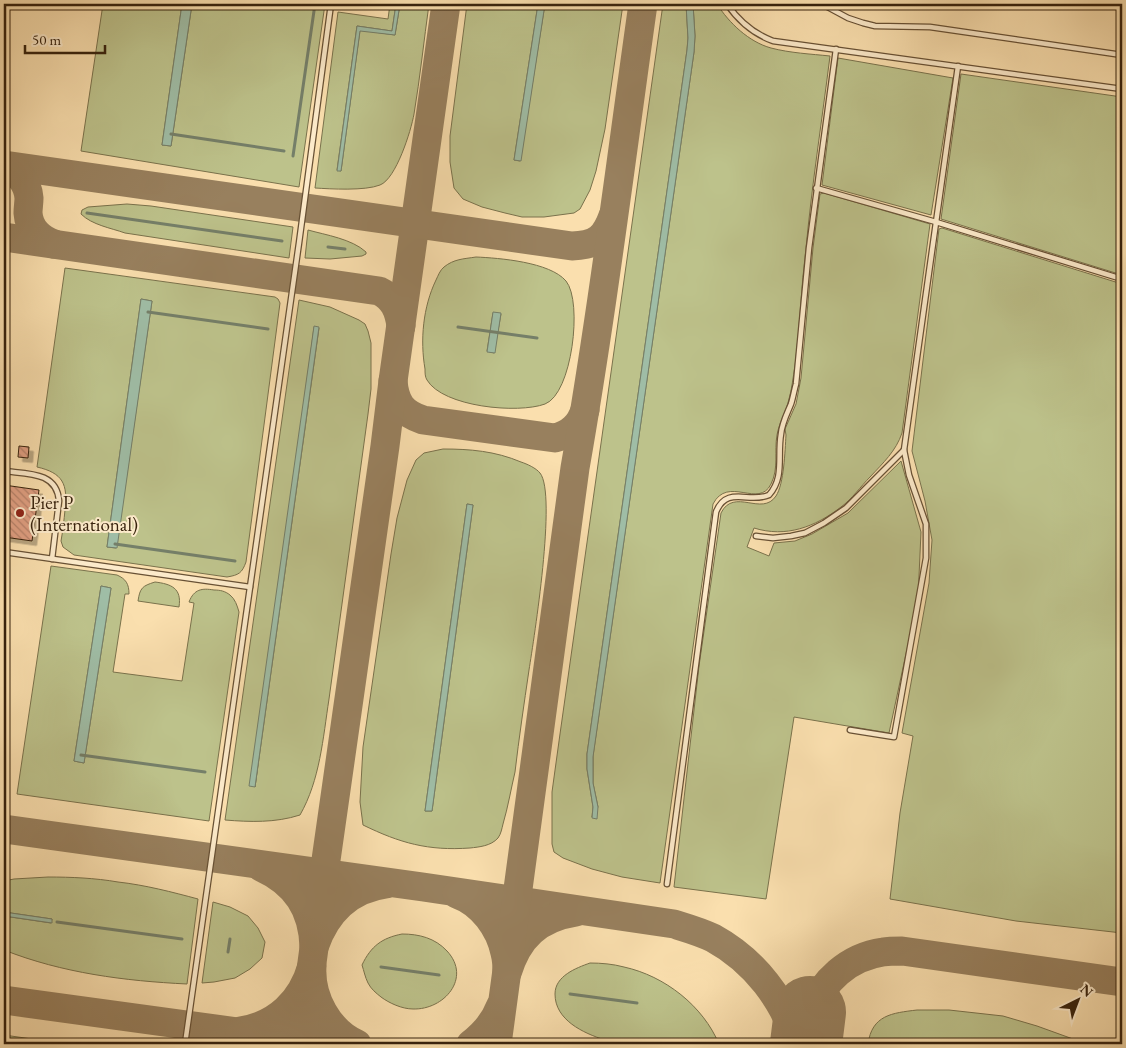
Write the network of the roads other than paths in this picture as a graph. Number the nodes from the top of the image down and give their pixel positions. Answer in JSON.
{"nodes":[{"id":1,"x":331,"y":4,"type":"edge"},
{"id":2,"x":727,"y":4,"type":"edge"},
{"id":3,"x":822,"y":4,"type":"edge"},
{"id":4,"x":836,"y":49,"type":"junction"},
{"id":5,"x":1122,"y":55,"type":"edge"},
{"id":6,"x":958,"y":66,"type":"junction"},
{"id":7,"x":1122,"y":89,"type":"edge"},
{"id":8,"x":816,"y":188,"type":"junction"},
{"id":9,"x":936,"y":222,"type":"junction"},
{"id":10,"x":1122,"y":279,"type":"edge"},
{"id":11,"x":904,"y":450,"type":"junction"},
{"id":12,"x":4,"y":471,"type":"edge"},
{"id":13,"x":756,"y":536,"type":"dead end"},
{"id":14,"x":4,"y":552,"type":"edge"},
{"id":15,"x":52,"y":559,"type":"junction"},
{"id":16,"x":250,"y":588,"type":"junction"},
{"id":17,"x":850,"y":730,"type":"dead end"},
{"id":18,"x":667,"y":884,"type":"dead end"},
{"id":19,"x":185,"y":1044,"type":"edge"}],
"edges":[{"from":1,"to":16,"type":"lane"},
{"from":2,"to":4,"type":"lane"},
{"from":3,"to":5,"type":"lane"},
{"from":4,"to":6,"type":"lane"},
{"from":4,"to":8,"type":"lane"},
{"from":6,"to":7,"type":"lane"},
{"from":6,"to":9,"type":"lane"},
{"from":8,"to":9,"type":"lane"},
{"from":8,"to":18,"type":"lane"},
{"from":9,"to":10,"type":"lane"},
{"from":9,"to":11,"type":"lane"},
{"from":11,"to":13,"type":"lane"},
{"from":11,"to":17,"type":"lane"},
{"from":12,"to":15,"type":"lane"},
{"from":14,"to":15,"type":"lane"},
{"from":15,"to":16,"type":"lane"},
{"from":16,"to":19,"type":"lane"}]}
